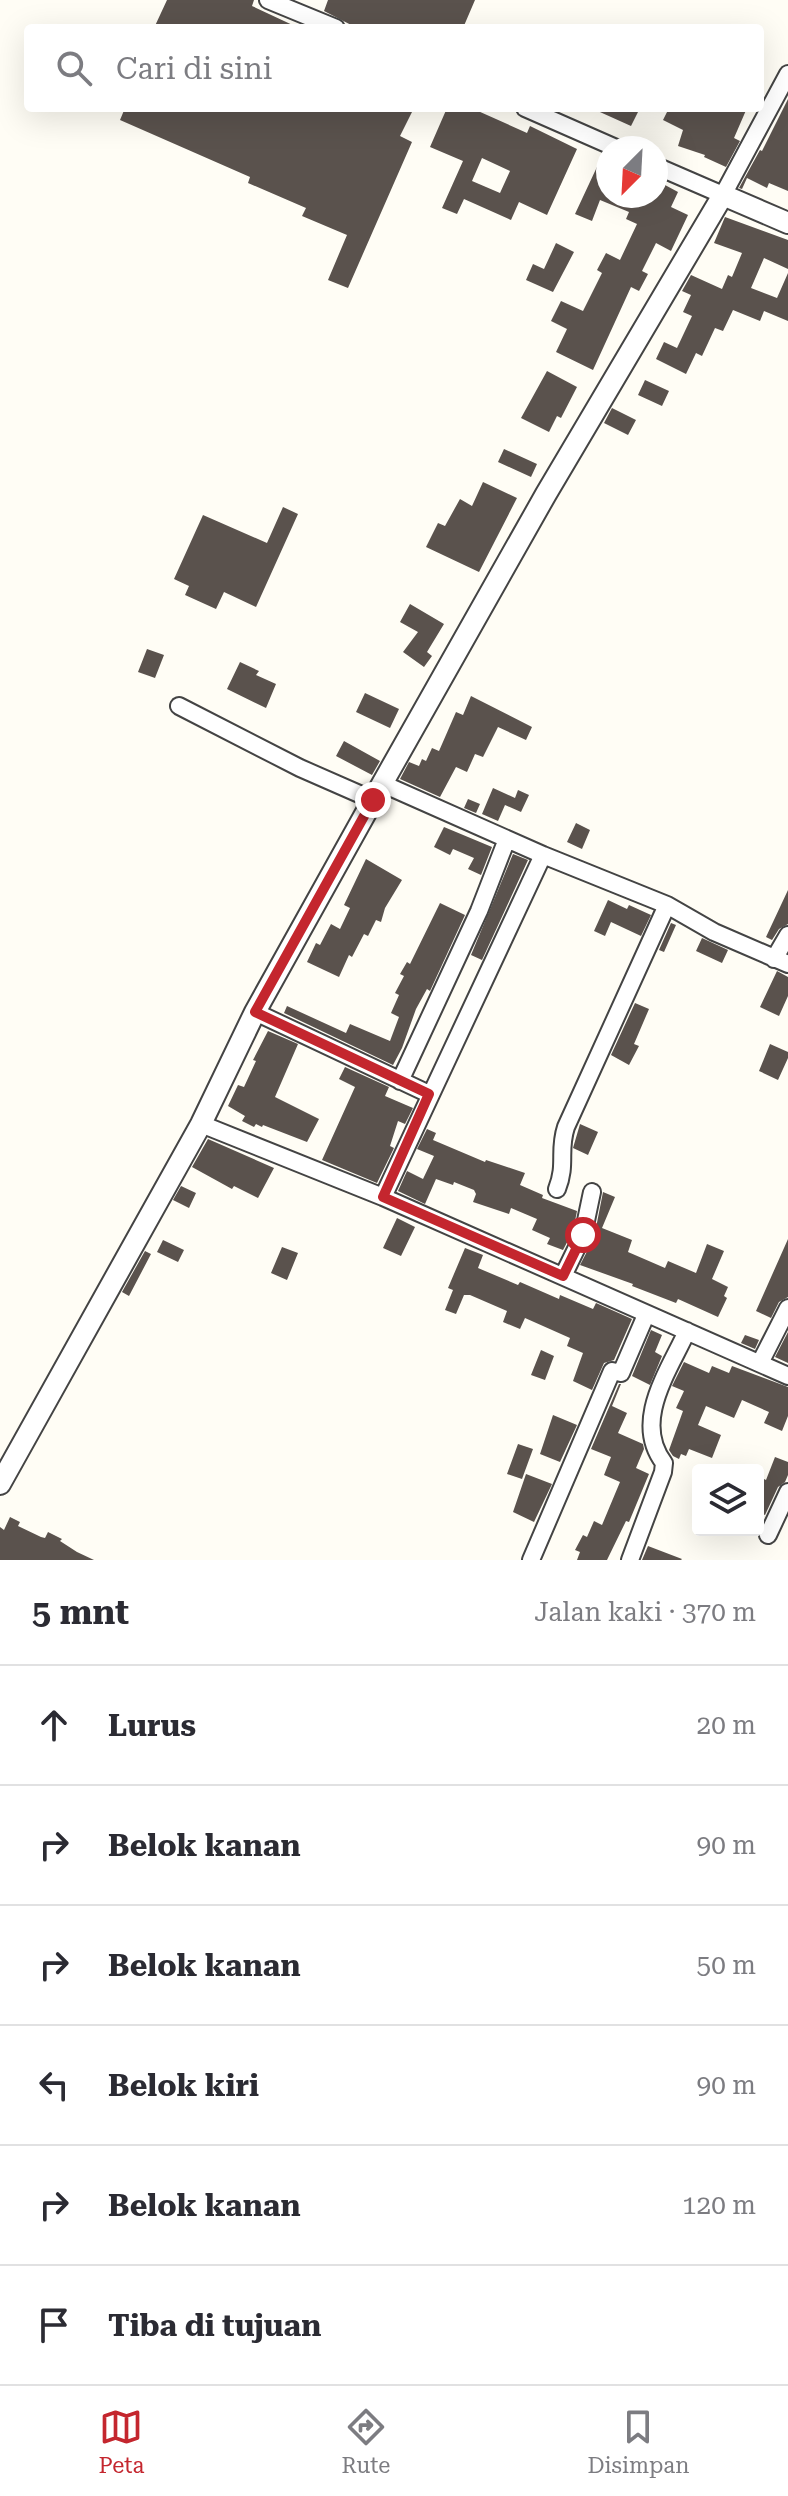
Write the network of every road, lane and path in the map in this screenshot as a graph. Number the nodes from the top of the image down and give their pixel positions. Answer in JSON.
{"nodes":[{"id":1,"x":268,"y":0,"type":"edge"},
{"id":2,"x":326,"y":24,"type":"edge"},
{"id":3,"x":788,"y":74,"type":"edge"},
{"id":4,"x":534,"y":112,"type":"edge"},
{"id":5,"x":596,"y":139,"type":"edge"},
{"id":6,"x":668,"y":171,"type":"edge"},
{"id":7,"x":723,"y":195,"type":"junction"},
{"id":8,"x":788,"y":223,"type":"edge"},
{"id":9,"x":179,"y":706,"type":"dead end"},
{"id":10,"x":378,"y":792,"type":"junction"},
{"id":11,"x":507,"y":839,"type":"junction"},
{"id":12,"x":543,"y":855,"type":"junction"},
{"id":13,"x":667,"y":905,"type":"junction"},
{"id":14,"x":788,"y":935,"type":"edge"},
{"id":15,"x":781,"y":962,"type":"edge"},
{"id":16,"x":255,"y":1012,"type":"junction"},
{"id":17,"x":400,"y":1081,"type":"junction"},
{"id":18,"x":429,"y":1094,"type":"junction"},
{"id":19,"x":201,"y":1124,"type":"junction"},
{"id":20,"x":557,"y":1189,"type":"dead end"},
{"id":21,"x":592,"y":1192,"type":"dead end"},
{"id":22,"x":383,"y":1197,"type":"junction"},
{"id":23,"x":563,"y":1276,"type":"junction"},
{"id":24,"x":788,"y":1308,"type":"edge"},
{"id":25,"x":646,"y":1315,"type":"junction"},
{"id":26,"x":687,"y":1331,"type":"junction"},
{"id":27,"x":760,"y":1363,"type":"junction"},
{"id":28,"x":788,"y":1376,"type":"edge"},
{"id":29,"x":0,"y":1484,"type":"edge"},
{"id":30,"x":788,"y":1492,"type":"edge"},
{"id":31,"x":768,"y":1535,"type":"dead end"},
{"id":32,"x":531,"y":1560,"type":"edge"},
{"id":33,"x":630,"y":1560,"type":"edge"}],
"edges":[{"from":1,"to":2,"type":"street"},
{"from":3,"to":7,"type":"street"},
{"from":4,"to":5,"type":"street"},
{"from":6,"to":7,"type":"street"},
{"from":7,"to":8,"type":"street"},
{"from":7,"to":10,"type":"street"},
{"from":9,"to":10,"type":"street"},
{"from":10,"to":11,"type":"street"},
{"from":10,"to":16,"type":"street"},
{"from":11,"to":12,"type":"street"},
{"from":11,"to":17,"type":"street"},
{"from":12,"to":13,"type":"street"},
{"from":12,"to":18,"type":"street"},
{"from":13,"to":15,"type":"street"},
{"from":13,"to":20,"type":"street"},
{"from":14,"to":15,"type":"street"},
{"from":16,"to":17,"type":"street"},
{"from":16,"to":19,"type":"street"},
{"from":17,"to":18,"type":"street"},
{"from":18,"to":22,"type":"street"},
{"from":19,"to":22,"type":"street"},
{"from":19,"to":29,"type":"street"},
{"from":21,"to":23,"type":"street"},
{"from":22,"to":23,"type":"street"},
{"from":23,"to":25,"type":"street"},
{"from":24,"to":27,"type":"street"},
{"from":25,"to":26,"type":"street"},
{"from":25,"to":32,"type":"street"},
{"from":26,"to":27,"type":"street"},
{"from":26,"to":33,"type":"street"},
{"from":27,"to":28,"type":"street"},
{"from":30,"to":31,"type":"street"}]}
